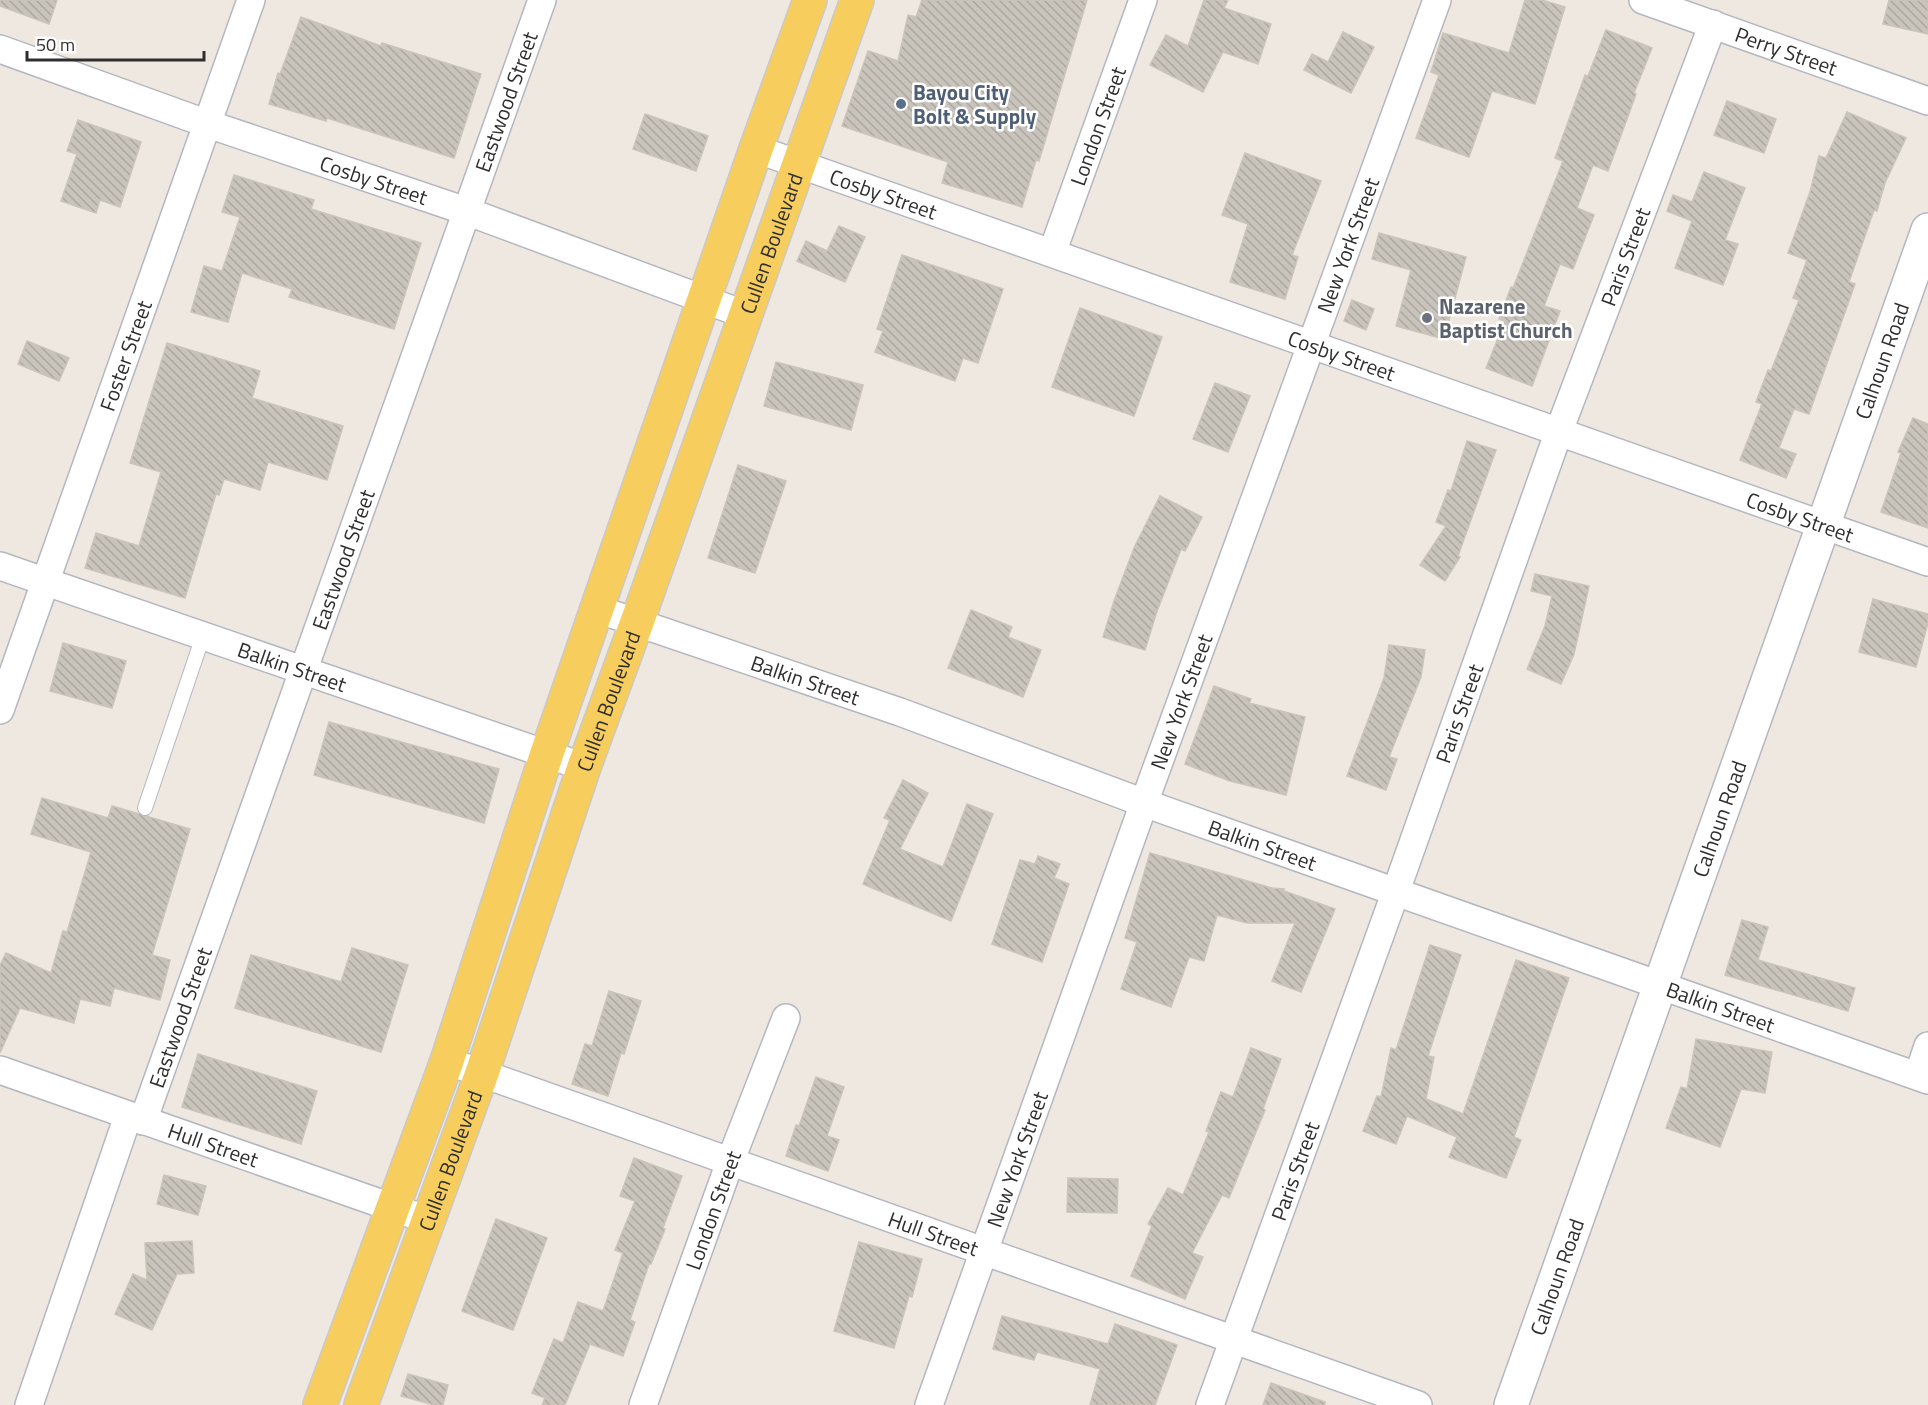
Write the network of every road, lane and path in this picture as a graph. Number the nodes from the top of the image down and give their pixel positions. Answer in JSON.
{"nodes":[{"id":1,"x":251,"y":0,"type":"edge"},
{"id":2,"x":542,"y":0,"type":"edge"},
{"id":3,"x":810,"y":0,"type":"edge"},
{"id":4,"x":857,"y":0,"type":"edge"},
{"id":5,"x":1143,"y":0,"type":"edge"},
{"id":6,"x":1437,"y":0,"type":"edge"},
{"id":7,"x":1643,"y":0,"type":"edge"},
{"id":8,"x":1713,"y":24,"type":"junction"},
{"id":9,"x":0,"y":50,"type":"edge"},
{"id":10,"x":1928,"y":101,"type":"edge"},
{"id":11,"x":208,"y":124,"type":"junction"},
{"id":12,"x":756,"y":148,"type":"junction"},
{"id":13,"x":798,"y":164,"type":"junction"},
{"id":14,"x":466,"y":211,"type":"junction"},
{"id":15,"x":1928,"y":230,"type":"edge"},
{"id":16,"x":1052,"y":253,"type":"junction"},
{"id":17,"x":704,"y":300,"type":"junction"},
{"id":18,"x":746,"y":315,"type":"junction"},
{"id":19,"x":1311,"y":344,"type":"junction"},
{"id":20,"x":1559,"y":431,"type":"junction"},
{"id":21,"x":1825,"y":525,"type":"junction"},
{"id":22,"x":1928,"y":562,"type":"edge"},
{"id":23,"x":0,"y":566,"type":"edge"},
{"id":24,"x":45,"y":583,"type":"junction"},
{"id":25,"x":597,"y":609,"type":"junction"},
{"id":26,"x":637,"y":622,"type":"junction"},
{"id":27,"x":203,"y":636,"type":"junction"},
{"id":28,"x":303,"y":670,"type":"junction"},
{"id":29,"x":0,"y":710,"type":"edge"},
{"id":30,"x":547,"y":753,"type":"junction"},
{"id":31,"x":584,"y":767,"type":"junction"},
{"id":32,"x":1144,"y":802,"type":"junction"},
{"id":33,"x":145,"y":808,"type":"dead end"},
{"id":34,"x":1396,"y":891,"type":"junction"},
{"id":35,"x":1661,"y":984,"type":"junction"},
{"id":36,"x":786,"y":1018,"type":"dead end"},
{"id":37,"x":1928,"y":1046,"type":"edge"},
{"id":38,"x":447,"y":1061,"type":"junction"},
{"id":39,"x":0,"y":1070,"type":"edge"},
{"id":40,"x":482,"y":1073,"type":"junction"},
{"id":41,"x":1923,"y":1078,"type":"edge"},
{"id":42,"x":135,"y":1118,"type":"junction"},
{"id":43,"x":730,"y":1162,"type":"junction"},
{"id":44,"x":393,"y":1206,"type":"junction"},
{"id":45,"x":428,"y":1220,"type":"junction"},
{"id":46,"x":985,"y":1252,"type":"junction"},
{"id":47,"x":1233,"y":1340,"type":"junction"},
{"id":48,"x":29,"y":1405,"type":"edge"},
{"id":49,"x":320,"y":1405,"type":"edge"},
{"id":50,"x":361,"y":1405,"type":"edge"},
{"id":51,"x":643,"y":1405,"type":"edge"},
{"id":52,"x":929,"y":1405,"type":"edge"},
{"id":53,"x":1210,"y":1405,"type":"edge"},
{"id":54,"x":1418,"y":1405,"type":"edge"},
{"id":55,"x":1511,"y":1405,"type":"edge"}],
"edges":[{"from":1,"to":11,"type":"street","name":"Foster Street"},
{"from":2,"to":14,"type":"street","name":"Eastwood Street"},
{"from":3,"to":12,"type":"main road","name":"Cullen Boulevard"},
{"from":4,"to":13,"type":"main road","name":"Cullen Boulevard"},
{"from":5,"to":16,"type":"street","name":"London Street"},
{"from":6,"to":19,"type":"street","name":"New York Street"},
{"from":7,"to":8,"type":"street","name":"Perry Street"},
{"from":8,"to":10,"type":"street","name":"Perry Street"},
{"from":8,"to":20,"type":"street","name":"Paris Street"},
{"from":9,"to":11,"type":"street","name":"Cosby Street"},
{"from":11,"to":14,"type":"street","name":"Cosby Street"},
{"from":11,"to":24,"type":"street","name":"Foster Street"},
{"from":12,"to":13,"type":"street","name":"Cosby Street"},
{"from":12,"to":17,"type":"main road","name":"Cullen Boulevard"},
{"from":13,"to":16,"type":"street","name":"Cosby Street"},
{"from":13,"to":18,"type":"main road","name":"Cullen Boulevard"},
{"from":14,"to":17,"type":"street","name":"Cosby Street"},
{"from":14,"to":28,"type":"street","name":"Eastwood Street"},
{"from":15,"to":21,"type":"street","name":"Calhoun Road"},
{"from":16,"to":19,"type":"street","name":"Cosby Street"},
{"from":17,"to":18,"type":"street","name":"Cosby Street"},
{"from":17,"to":25,"type":"main road","name":"Cullen Boulevard"},
{"from":18,"to":26,"type":"main road","name":"Cullen Boulevard"},
{"from":19,"to":20,"type":"street","name":"Cosby Street"},
{"from":19,"to":32,"type":"street","name":"New York Street"},
{"from":20,"to":21,"type":"street","name":"Cosby Street"},
{"from":20,"to":34,"type":"street","name":"Paris Street"},
{"from":21,"to":22,"type":"street","name":"Cosby Street"},
{"from":21,"to":35,"type":"street","name":"Calhoun Road"},
{"from":23,"to":24,"type":"street","name":"Balkin Street"},
{"from":24,"to":27,"type":"street","name":"Balkin Street"},
{"from":24,"to":29,"type":"street","name":"Foster Street"},
{"from":25,"to":26,"type":"street","name":"Balkin Street"},
{"from":25,"to":30,"type":"main road","name":"Cullen Boulevard"},
{"from":26,"to":31,"type":"main road","name":"Cullen Boulevard"},
{"from":26,"to":32,"type":"street","name":"Balkin Street"},
{"from":27,"to":28,"type":"street","name":"Balkin Street"},
{"from":27,"to":33,"type":"lane"},
{"from":28,"to":30,"type":"street","name":"Balkin Street"},
{"from":28,"to":42,"type":"street","name":"Eastwood Street"},
{"from":30,"to":31,"type":"street","name":"Balkin Street"},
{"from":30,"to":38,"type":"main road","name":"Cullen Boulevard"},
{"from":31,"to":40,"type":"main road","name":"Cullen Boulevard"},
{"from":32,"to":34,"type":"street","name":"Balkin Street"},
{"from":32,"to":46,"type":"street","name":"New York Street"},
{"from":34,"to":35,"type":"street","name":"Balkin Street"},
{"from":34,"to":47,"type":"street","name":"Paris Street"},
{"from":35,"to":41,"type":"street","name":"Balkin Street"},
{"from":35,"to":55,"type":"street","name":"Calhoun Road"},
{"from":36,"to":43,"type":"street","name":"London Street"},
{"from":37,"to":41,"type":"street"},
{"from":38,"to":40,"type":"street","name":"Hull Street"},
{"from":38,"to":44,"type":"main road","name":"Cullen Boulevard"},
{"from":39,"to":42,"type":"street","name":"Hull Street"},
{"from":40,"to":43,"type":"street","name":"Hull Street"},
{"from":40,"to":45,"type":"main road","name":"Cullen Boulevard"},
{"from":42,"to":44,"type":"street","name":"Hull Street"},
{"from":42,"to":48,"type":"street","name":"Eastwood Street"},
{"from":43,"to":46,"type":"street","name":"Hull Street"},
{"from":43,"to":51,"type":"street","name":"London Street"},
{"from":44,"to":45,"type":"street","name":"Hull Street"},
{"from":44,"to":49,"type":"main road","name":"Cullen Boulevard"},
{"from":45,"to":50,"type":"main road","name":"Cullen Boulevard"},
{"from":46,"to":47,"type":"street","name":"Hull Street"},
{"from":46,"to":52,"type":"street","name":"New York Street"},
{"from":47,"to":53,"type":"street","name":"Paris Street"},
{"from":47,"to":54,"type":"street","name":"Hull Street"}]}
